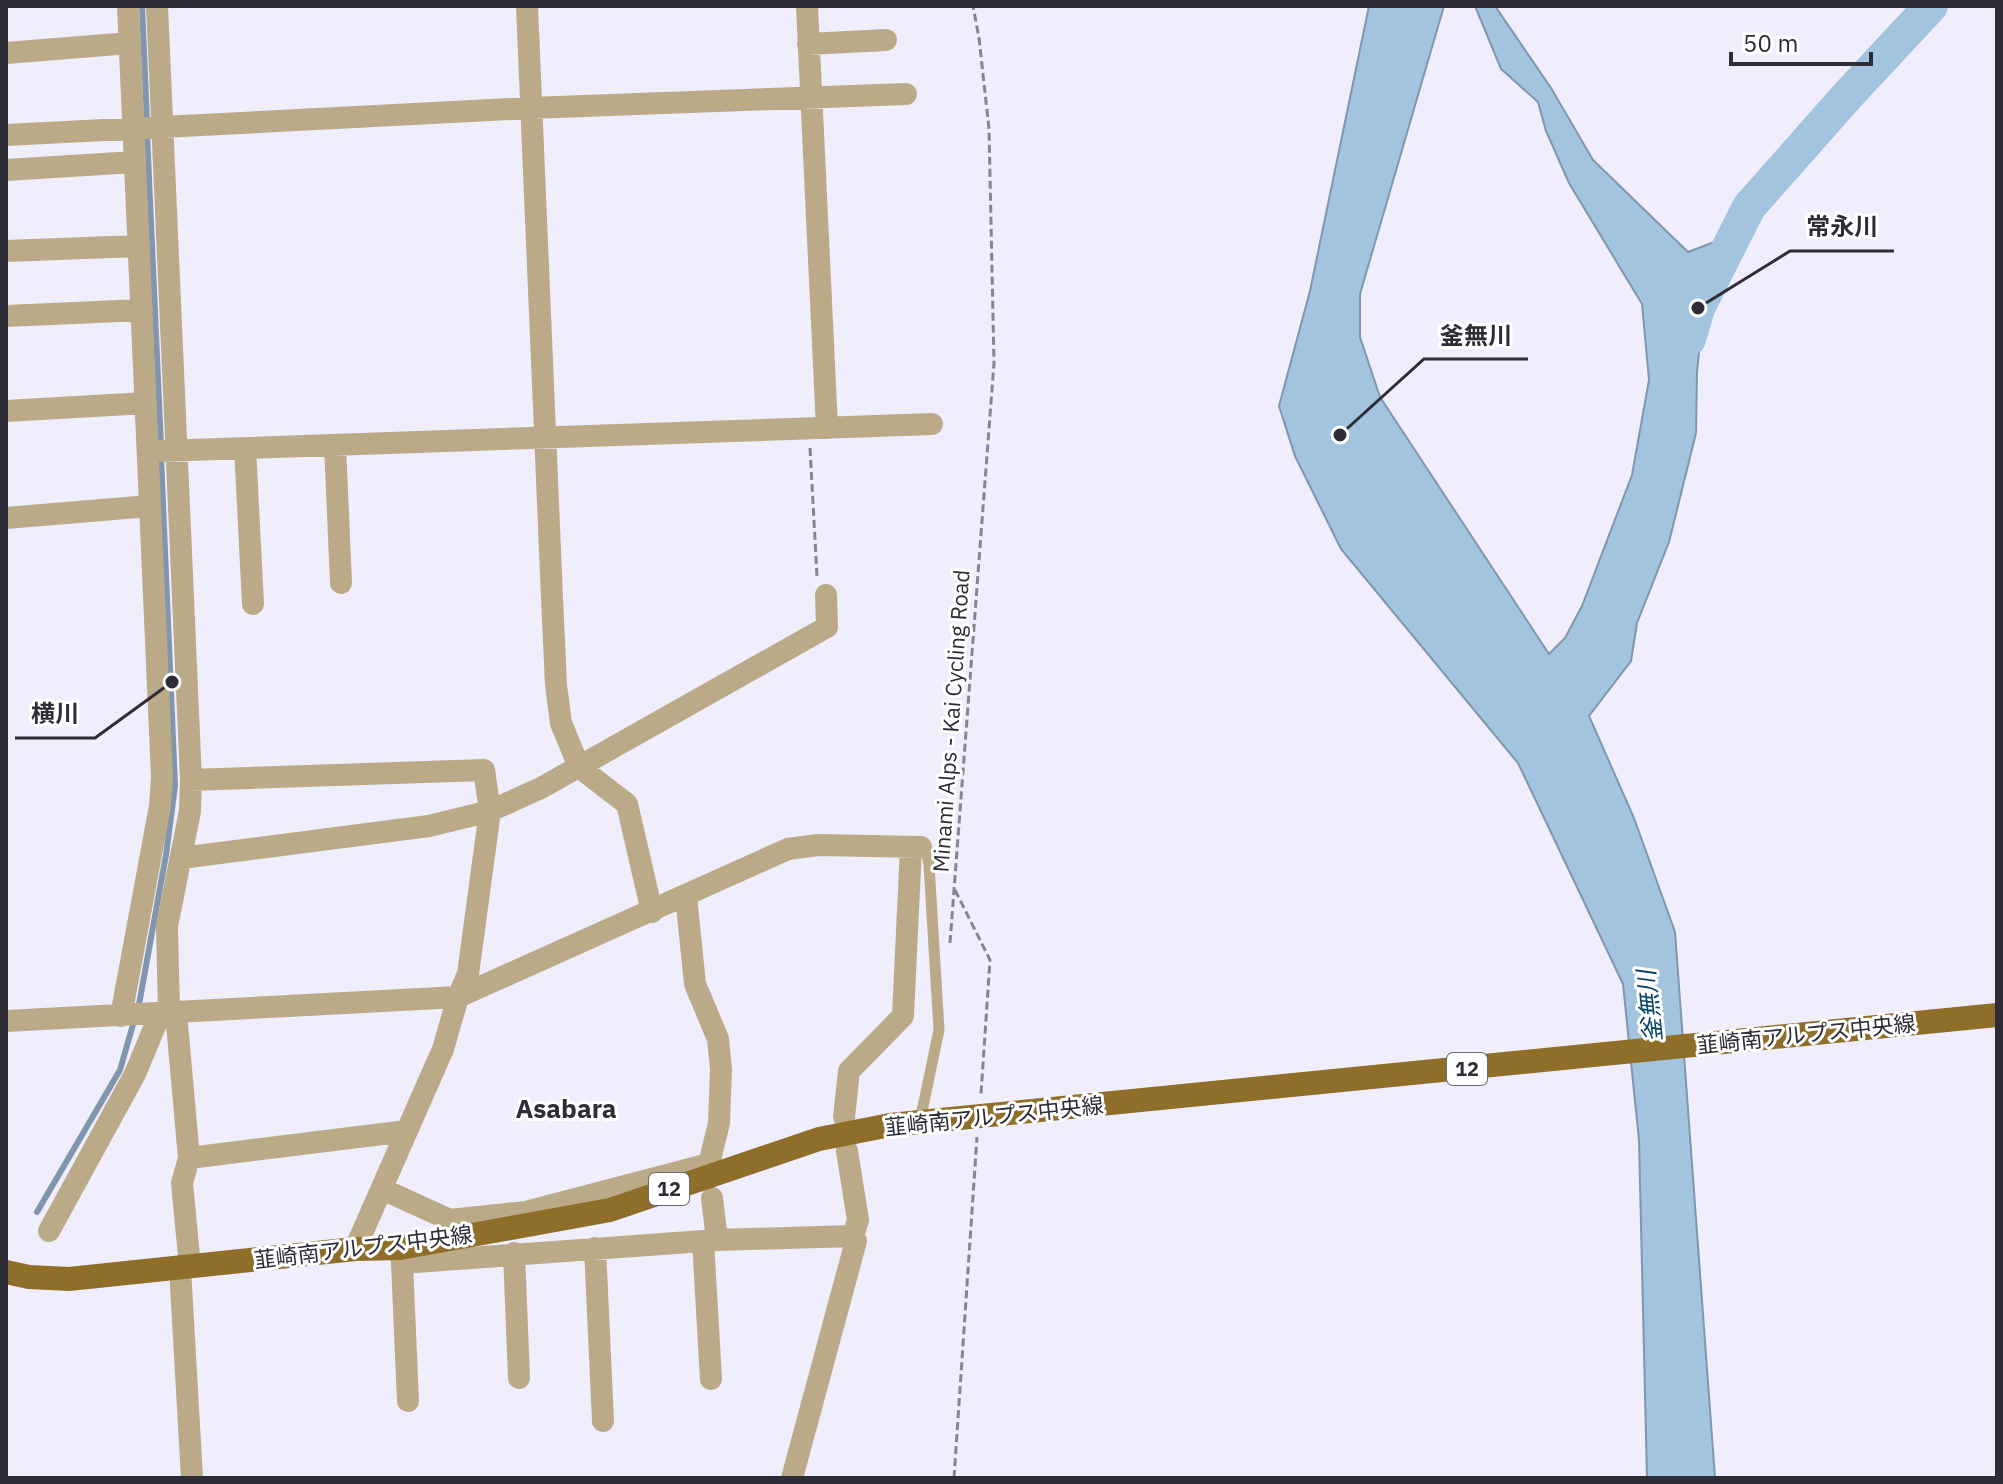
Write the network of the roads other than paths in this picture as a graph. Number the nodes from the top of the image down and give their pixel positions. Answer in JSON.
{"nodes":[{"id":1,"x":128,"y":6,"type":"edge"},
{"id":2,"x":157,"y":6,"type":"edge"},
{"id":3,"x":527,"y":6,"type":"edge"},
{"id":4,"x":807,"y":6,"type":"edge"},
{"id":5,"x":886,"y":40,"type":"dead end"},
{"id":6,"x":130,"y":43,"type":"junction"},
{"id":7,"x":808,"y":44,"type":"junction"},
{"id":8,"x":6,"y":53,"type":"edge"},
{"id":9,"x":906,"y":94,"type":"dead end"},
{"id":10,"x":811,"y":98,"type":"junction"},
{"id":11,"x":531,"y":108,"type":"junction"},
{"id":12,"x":162,"y":126,"type":"junction"},
{"id":13,"x":133,"y":127,"type":"junction"},
{"id":14,"x":6,"y":135,"type":"edge"},
{"id":15,"x":135,"y":162,"type":"junction"},
{"id":16,"x":6,"y":170,"type":"edge"},
{"id":17,"x":139,"y":246,"type":"junction"},
{"id":18,"x":6,"y":251,"type":"edge"},
{"id":19,"x":142,"y":310,"type":"junction"},
{"id":20,"x":6,"y":316,"type":"edge"},
{"id":21,"x":146,"y":403,"type":"junction"},
{"id":22,"x":6,"y":411,"type":"edge"},
{"id":23,"x":932,"y":424,"type":"dead end"},
{"id":24,"x":818,"y":428,"type":"junction"},
{"id":25,"x":545,"y":438,"type":"junction"},
{"id":26,"x":335,"y":445,"type":"junction"},
{"id":27,"x":245,"y":448,"type":"junction"},
{"id":28,"x":176,"y":450,"type":"junction"},
{"id":29,"x":148,"y":452,"type":"junction"},
{"id":30,"x":150,"y":506,"type":"junction"},
{"id":31,"x":6,"y":518,"type":"edge"},
{"id":32,"x":341,"y":583,"type":"dead end"},
{"id":33,"x":826,"y":595,"type":"road end"},
{"id":34,"x":253,"y":604,"type":"dead end"},
{"id":35,"x":579,"y":767,"type":"junction"},
{"id":36,"x":191,"y":780,"type":"junction"},
{"id":37,"x":490,"y":811,"type":"junction"},
{"id":38,"x":916,"y":847,"type":"junction"},
{"id":39,"x":181,"y":858,"type":"junction"},
{"id":40,"x":686,"y":896,"type":"junction"},
{"id":41,"x":652,"y":912,"type":"junction"},
{"id":42,"x":458,"y":997,"type":"junction"},
{"id":43,"x":164,"y":1013,"type":"junction"},
{"id":44,"x":1997,"y":1015,"type":"edge"},
{"id":45,"x":124,"y":1016,"type":"junction"},
{"id":46,"x":6,"y":1021,"type":"edge"},
{"id":47,"x":844,"y":1117,"type":"dead end"},
{"id":48,"x":928,"y":1121,"type":"junction"},
{"id":49,"x":407,"y":1131,"type":"junction"},
{"id":50,"x":847,"y":1151,"type":"dead end"},
{"id":51,"x":189,"y":1158,"type":"junction"},
{"id":52,"x":382,"y":1189,"type":"junction"},
{"id":53,"x":712,"y":1198,"type":"dead end"},
{"id":54,"x":49,"y":1231,"type":"dead end"},
{"id":55,"x":853,"y":1236,"type":"junction"},
{"id":56,"x":710,"y":1240,"type":"junction"},
{"id":57,"x":595,"y":1248,"type":"junction"},
{"id":58,"x":355,"y":1249,"type":"junction"},
{"id":59,"x":514,"y":1253,"type":"junction"},
{"id":60,"x":401,"y":1255,"type":"junction"},
{"id":61,"x":185,"y":1268,"type":"junction"},
{"id":62,"x":6,"y":1272,"type":"edge"},
{"id":63,"x":519,"y":1378,"type":"dead end"},
{"id":64,"x":711,"y":1379,"type":"dead end"},
{"id":65,"x":408,"y":1401,"type":"dead end"},
{"id":66,"x":603,"y":1421,"type":"dead end"},
{"id":67,"x":192,"y":1478,"type":"edge"},
{"id":68,"x":792,"y":1478,"type":"edge"}],
"edges":[{"from":1,"to":6,"type":"street"},
{"from":2,"to":12,"type":"street"},
{"from":3,"to":11,"type":"street"},
{"from":4,"to":7,"type":"street"},
{"from":5,"to":7,"type":"street"},
{"from":6,"to":8,"type":"street"},
{"from":6,"to":13,"type":"street"},
{"from":7,"to":10,"type":"street"},
{"from":9,"to":10,"type":"street"},
{"from":10,"to":11,"type":"street"},
{"from":10,"to":24,"type":"street"},
{"from":11,"to":12,"type":"street"},
{"from":11,"to":25,"type":"street"},
{"from":12,"to":13,"type":"street"},
{"from":12,"to":28,"type":"street"},
{"from":13,"to":14,"type":"street"},
{"from":13,"to":15,"type":"street"},
{"from":15,"to":16,"type":"street"},
{"from":15,"to":17,"type":"street"},
{"from":17,"to":18,"type":"street"},
{"from":17,"to":19,"type":"street"},
{"from":19,"to":20,"type":"street"},
{"from":19,"to":21,"type":"street"},
{"from":21,"to":22,"type":"street"},
{"from":21,"to":29,"type":"street"},
{"from":23,"to":24,"type":"street"},
{"from":24,"to":25,"type":"street"},
{"from":25,"to":26,"type":"street"},
{"from":25,"to":35,"type":"street"},
{"from":26,"to":27,"type":"street"},
{"from":26,"to":32,"type":"street"},
{"from":27,"to":28,"type":"street"},
{"from":27,"to":34,"type":"street"},
{"from":28,"to":29,"type":"street"},
{"from":28,"to":36,"type":"street"},
{"from":29,"to":30,"type":"street"},
{"from":30,"to":31,"type":"street"},
{"from":30,"to":45,"type":"street"},
{"from":33,"to":35,"type":"street"},
{"from":35,"to":37,"type":"street"},
{"from":35,"to":41,"type":"street"},
{"from":36,"to":37,"type":"street"},
{"from":36,"to":39,"type":"street"},
{"from":37,"to":39,"type":"street"},
{"from":37,"to":42,"type":"street"},
{"from":38,"to":40,"type":"street"},
{"from":38,"to":47,"type":"street"},
{"from":38,"to":48,"type":"lane"},
{"from":39,"to":43,"type":"street"},
{"from":40,"to":41,"type":"street"},
{"from":40,"to":52,"type":"street"},
{"from":41,"to":42,"type":"street"},
{"from":42,"to":43,"type":"street"},
{"from":42,"to":49,"type":"street"},
{"from":43,"to":45,"type":"street"},
{"from":43,"to":51,"type":"street"},
{"from":43,"to":54,"type":"street"},
{"from":44,"to":48,"type":"main road","name":"韮崎南アルプス中央線","number":"12"},
{"from":45,"to":46,"type":"street"},
{"from":48,"to":60,"type":"main road","name":"韮崎南アルプス中央線","number":"12"},
{"from":49,"to":51,"type":"street"},
{"from":49,"to":52,"type":"street"},
{"from":50,"to":55,"type":"street"},
{"from":51,"to":61,"type":"street"},
{"from":52,"to":58,"type":"street"},
{"from":53,"to":56,"type":"street"},
{"from":55,"to":56,"type":"street"},
{"from":55,"to":68,"type":"street"},
{"from":56,"to":57,"type":"street"},
{"from":56,"to":64,"type":"street"},
{"from":57,"to":59,"type":"street"},
{"from":57,"to":66,"type":"street"},
{"from":58,"to":60,"type":"main road","name":"韮崎南アルプス中央線","number":"12"},
{"from":58,"to":61,"type":"main road","name":"韮崎南アルプス中央線","number":"12"},
{"from":59,"to":60,"type":"street"},
{"from":59,"to":63,"type":"street"},
{"from":60,"to":65,"type":"street"},
{"from":61,"to":62,"type":"main road","name":"韮崎南アルプス中央線","number":"12"},
{"from":61,"to":67,"type":"street"}]}
